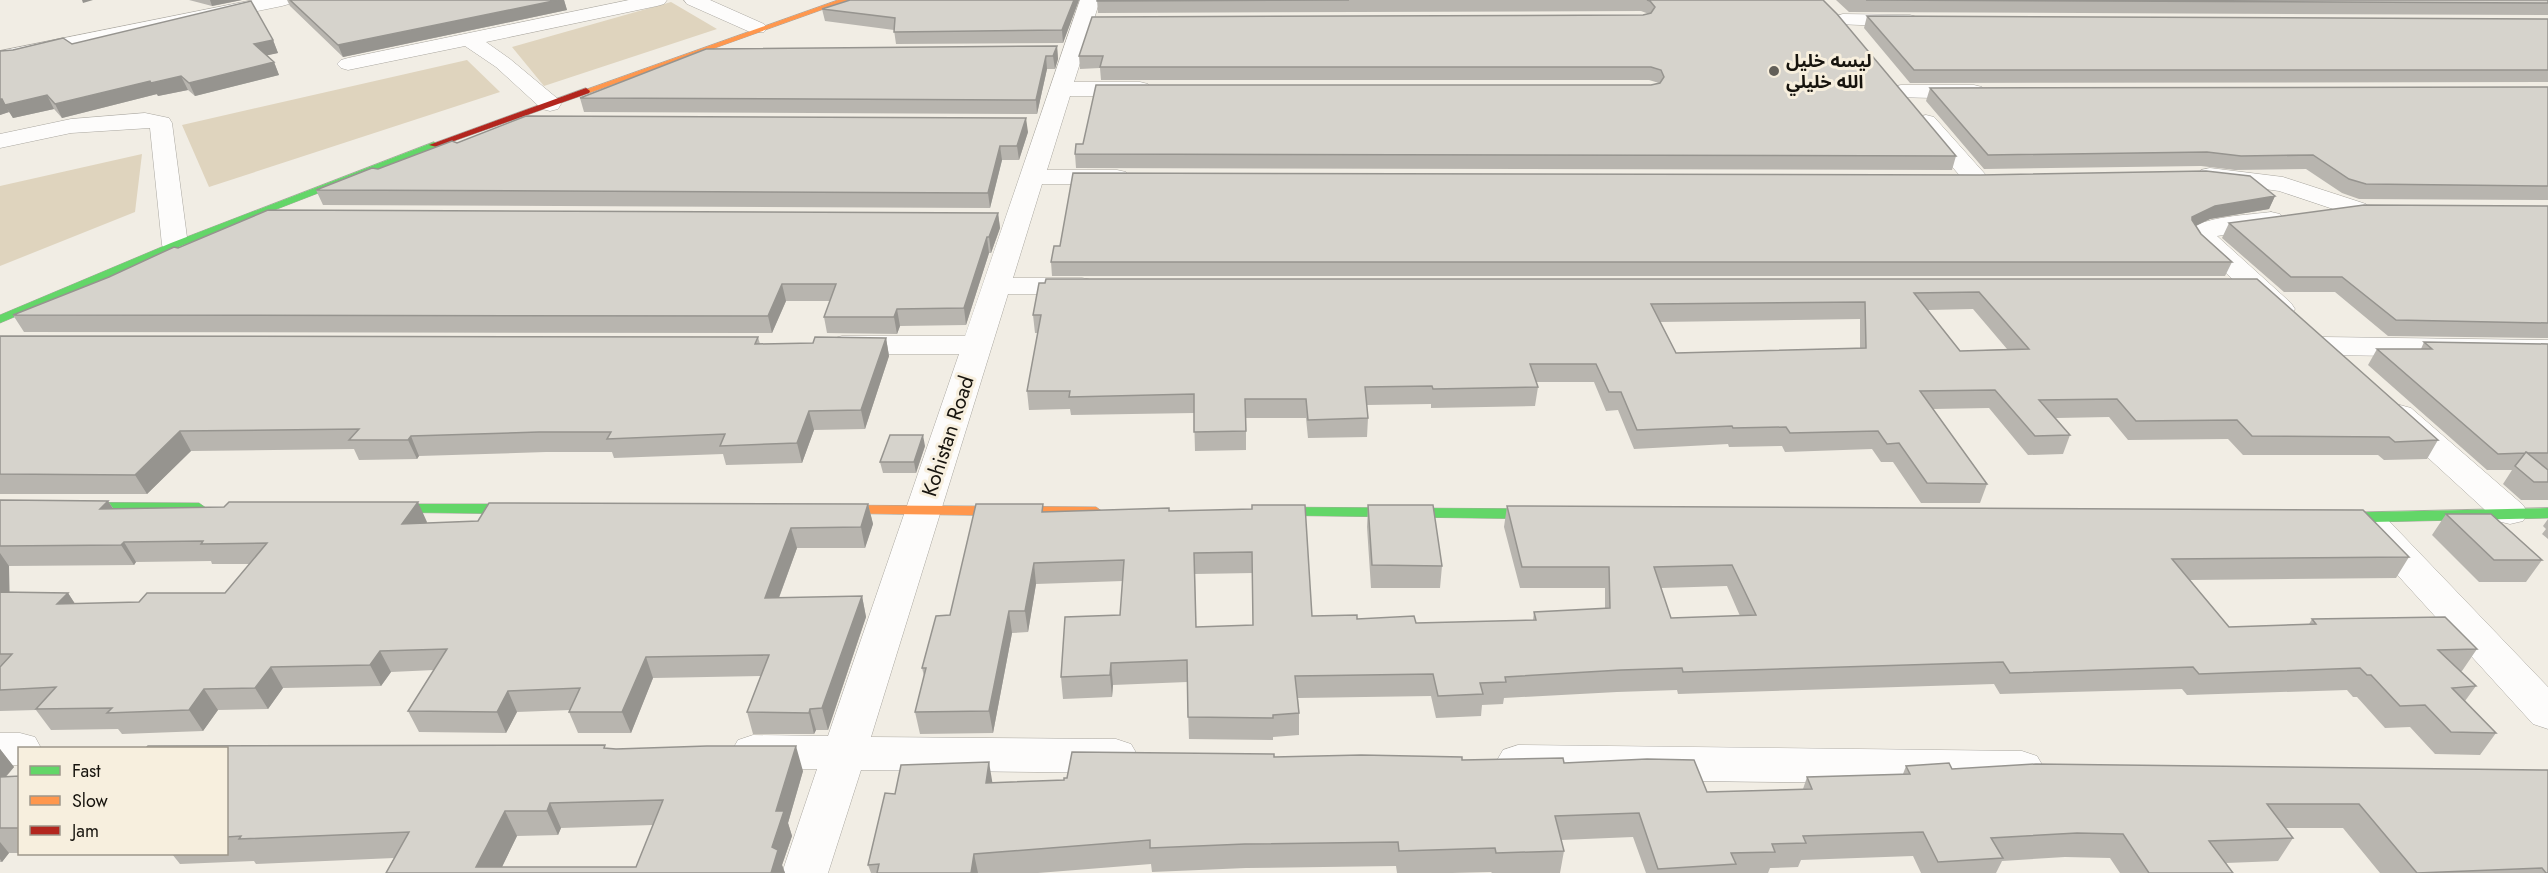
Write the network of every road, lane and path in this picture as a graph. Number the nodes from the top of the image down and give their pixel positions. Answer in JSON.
{"nodes":[{"id":1,"x":282,"y":0,"type":"edge"},
{"id":2,"x":657,"y":0,"type":"edge"},
{"id":3,"x":694,"y":0,"type":"edge"},
{"id":4,"x":845,"y":0,"type":"edge"},
{"id":5,"x":174,"y":3,"type":"dead end"},
{"id":6,"x":216,"y":12,"type":"junction"},
{"id":7,"x":1926,"y":21,"type":"edge"},
{"id":8,"x":757,"y":28,"type":"junction"},
{"id":9,"x":1081,"y":29,"type":"edge"},
{"id":10,"x":1857,"y":38,"type":"edge"},
{"id":11,"x":470,"y":40,"type":"junction"},
{"id":12,"x":757,"y":53,"type":"edge"},
{"id":13,"x":687,"y":54,"type":"junction"},
{"id":14,"x":0,"y":57,"type":"edge"},
{"id":15,"x":348,"y":64,"type":"dead end"},
{"id":16,"x":1886,"y":74,"type":"edge"},
{"id":17,"x":1060,"y":90,"type":"junction"},
{"id":18,"x":1166,"y":90,"type":"edge"},
{"id":19,"x":1901,"y":92,"type":"junction"},
{"id":20,"x":1996,"y":92,"type":"edge"},
{"id":21,"x":550,"y":104,"type":"junction"},
{"id":22,"x":497,"y":120,"type":"junction"},
{"id":23,"x":569,"y":121,"type":"edge"},
{"id":24,"x":0,"y":141,"type":"edge"},
{"id":25,"x":2189,"y":175,"type":"edge"},
{"id":26,"x":1032,"y":177,"type":"junction"},
{"id":27,"x":1140,"y":177,"type":"edge"},
{"id":28,"x":1940,"y":179,"type":"edge"},
{"id":29,"x":250,"y":215,"type":"junction"},
{"id":30,"x":321,"y":216,"type":"edge"},
{"id":31,"x":175,"y":245,"type":"junction"},
{"id":32,"x":997,"y":286,"type":"junction"},
{"id":33,"x":1105,"y":286,"type":"edge"},
{"id":34,"x":2220,"y":286,"type":"edge"},
{"id":35,"x":2256,"y":286,"type":"junction"},
{"id":36,"x":4,"y":335,"type":"edge"},
{"id":37,"x":810,"y":345,"type":"edge"},
{"id":38,"x":977,"y":345,"type":"junction"},
{"id":39,"x":2323,"y":346,"type":"junction"},
{"id":40,"x":2548,"y":349,"type":"edge"},
{"id":41,"x":0,"y":507,"type":"edge"},
{"id":42,"x":216,"y":508,"type":"edge"},
{"id":43,"x":360,"y":509,"type":"edge"},
{"id":44,"x":540,"y":509,"type":"edge"},
{"id":45,"x":816,"y":510,"type":"edge"},
{"id":46,"x":924,"y":511,"type":"junction"},
{"id":47,"x":1114,"y":512,"type":"edge"},
{"id":48,"x":1245,"y":512,"type":"edge"},
{"id":49,"x":2510,"y":513,"type":"junction"},
{"id":50,"x":2548,"y":513,"type":"edge"},
{"id":51,"x":1567,"y":514,"type":"edge"},
{"id":52,"x":2318,"y":518,"type":"edge"},
{"id":53,"x":2366,"y":518,"type":"junction"},
{"id":54,"x":2548,"y":713,"type":"edge"},
{"id":55,"x":0,"y":749,"type":"edge"},
{"id":56,"x":18,"y":750,"type":"edge"},
{"id":57,"x":714,"y":752,"type":"edge"},
{"id":58,"x":844,"y":753,"type":"junction"},
{"id":59,"x":1156,"y":757,"type":"edge"},
{"id":60,"x":1480,"y":761,"type":"edge"},
{"id":61,"x":2056,"y":768,"type":"edge"},
{"id":62,"x":805,"y":873,"type":"edge"}],
"edges":[{"from":1,"to":6,"type":"street"},
{"from":2,"to":11,"type":"street"},
{"from":3,"to":8,"type":"street"},
{"from":4,"to":8,"type":"main road"},
{"from":5,"to":6,"type":"street"},
{"from":6,"to":14,"type":"street"},
{"from":7,"to":10,"type":"street"},
{"from":8,"to":13,"type":"main road"},
{"from":9,"to":17,"type":"street","name":"Kohistan Road"},
{"from":11,"to":15,"type":"street"},
{"from":11,"to":21,"type":"street"},
{"from":12,"to":13,"type":"street"},
{"from":13,"to":21,"type":"main road"},
{"from":16,"to":19,"type":"street"},
{"from":17,"to":18,"type":"street"},
{"from":17,"to":26,"type":"street","name":"Kohistan Road"},
{"from":19,"to":20,"type":"street"},
{"from":19,"to":28,"type":"street"},
{"from":21,"to":22,"type":"main road"},
{"from":22,"to":23,"type":"street"},
{"from":22,"to":29,"type":"main road"},
{"from":24,"to":31,"type":"street"},
{"from":25,"to":35,"type":"street"},
{"from":26,"to":27,"type":"street"},
{"from":26,"to":32,"type":"street","name":"Kohistan Road"},
{"from":29,"to":30,"type":"street"},
{"from":29,"to":31,"type":"main road"},
{"from":31,"to":36,"type":"main road"},
{"from":32,"to":33,"type":"street"},
{"from":32,"to":38,"type":"street","name":"Kohistan Road"},
{"from":34,"to":35,"type":"street"},
{"from":35,"to":39,"type":"street"},
{"from":37,"to":38,"type":"street"},
{"from":38,"to":46,"type":"street","name":"Kohistan Road"},
{"from":39,"to":40,"type":"street"},
{"from":39,"to":49,"type":"street"},
{"from":41,"to":42,"type":"main road"},
{"from":43,"to":44,"type":"main road"},
{"from":45,"to":46,"type":"main road"},
{"from":46,"to":47,"type":"main road"},
{"from":46,"to":58,"type":"street","name":"Kohistan Road"},
{"from":48,"to":51,"type":"main road"},
{"from":49,"to":50,"type":"main road"},
{"from":49,"to":53,"type":"main road"},
{"from":52,"to":53,"type":"main road"},
{"from":53,"to":54,"type":"street"},
{"from":55,"to":56,"type":"street"},
{"from":57,"to":58,"type":"street"},
{"from":58,"to":59,"type":"street"},
{"from":58,"to":62,"type":"street","name":"Kohistan Road"},
{"from":60,"to":61,"type":"street"}]}
